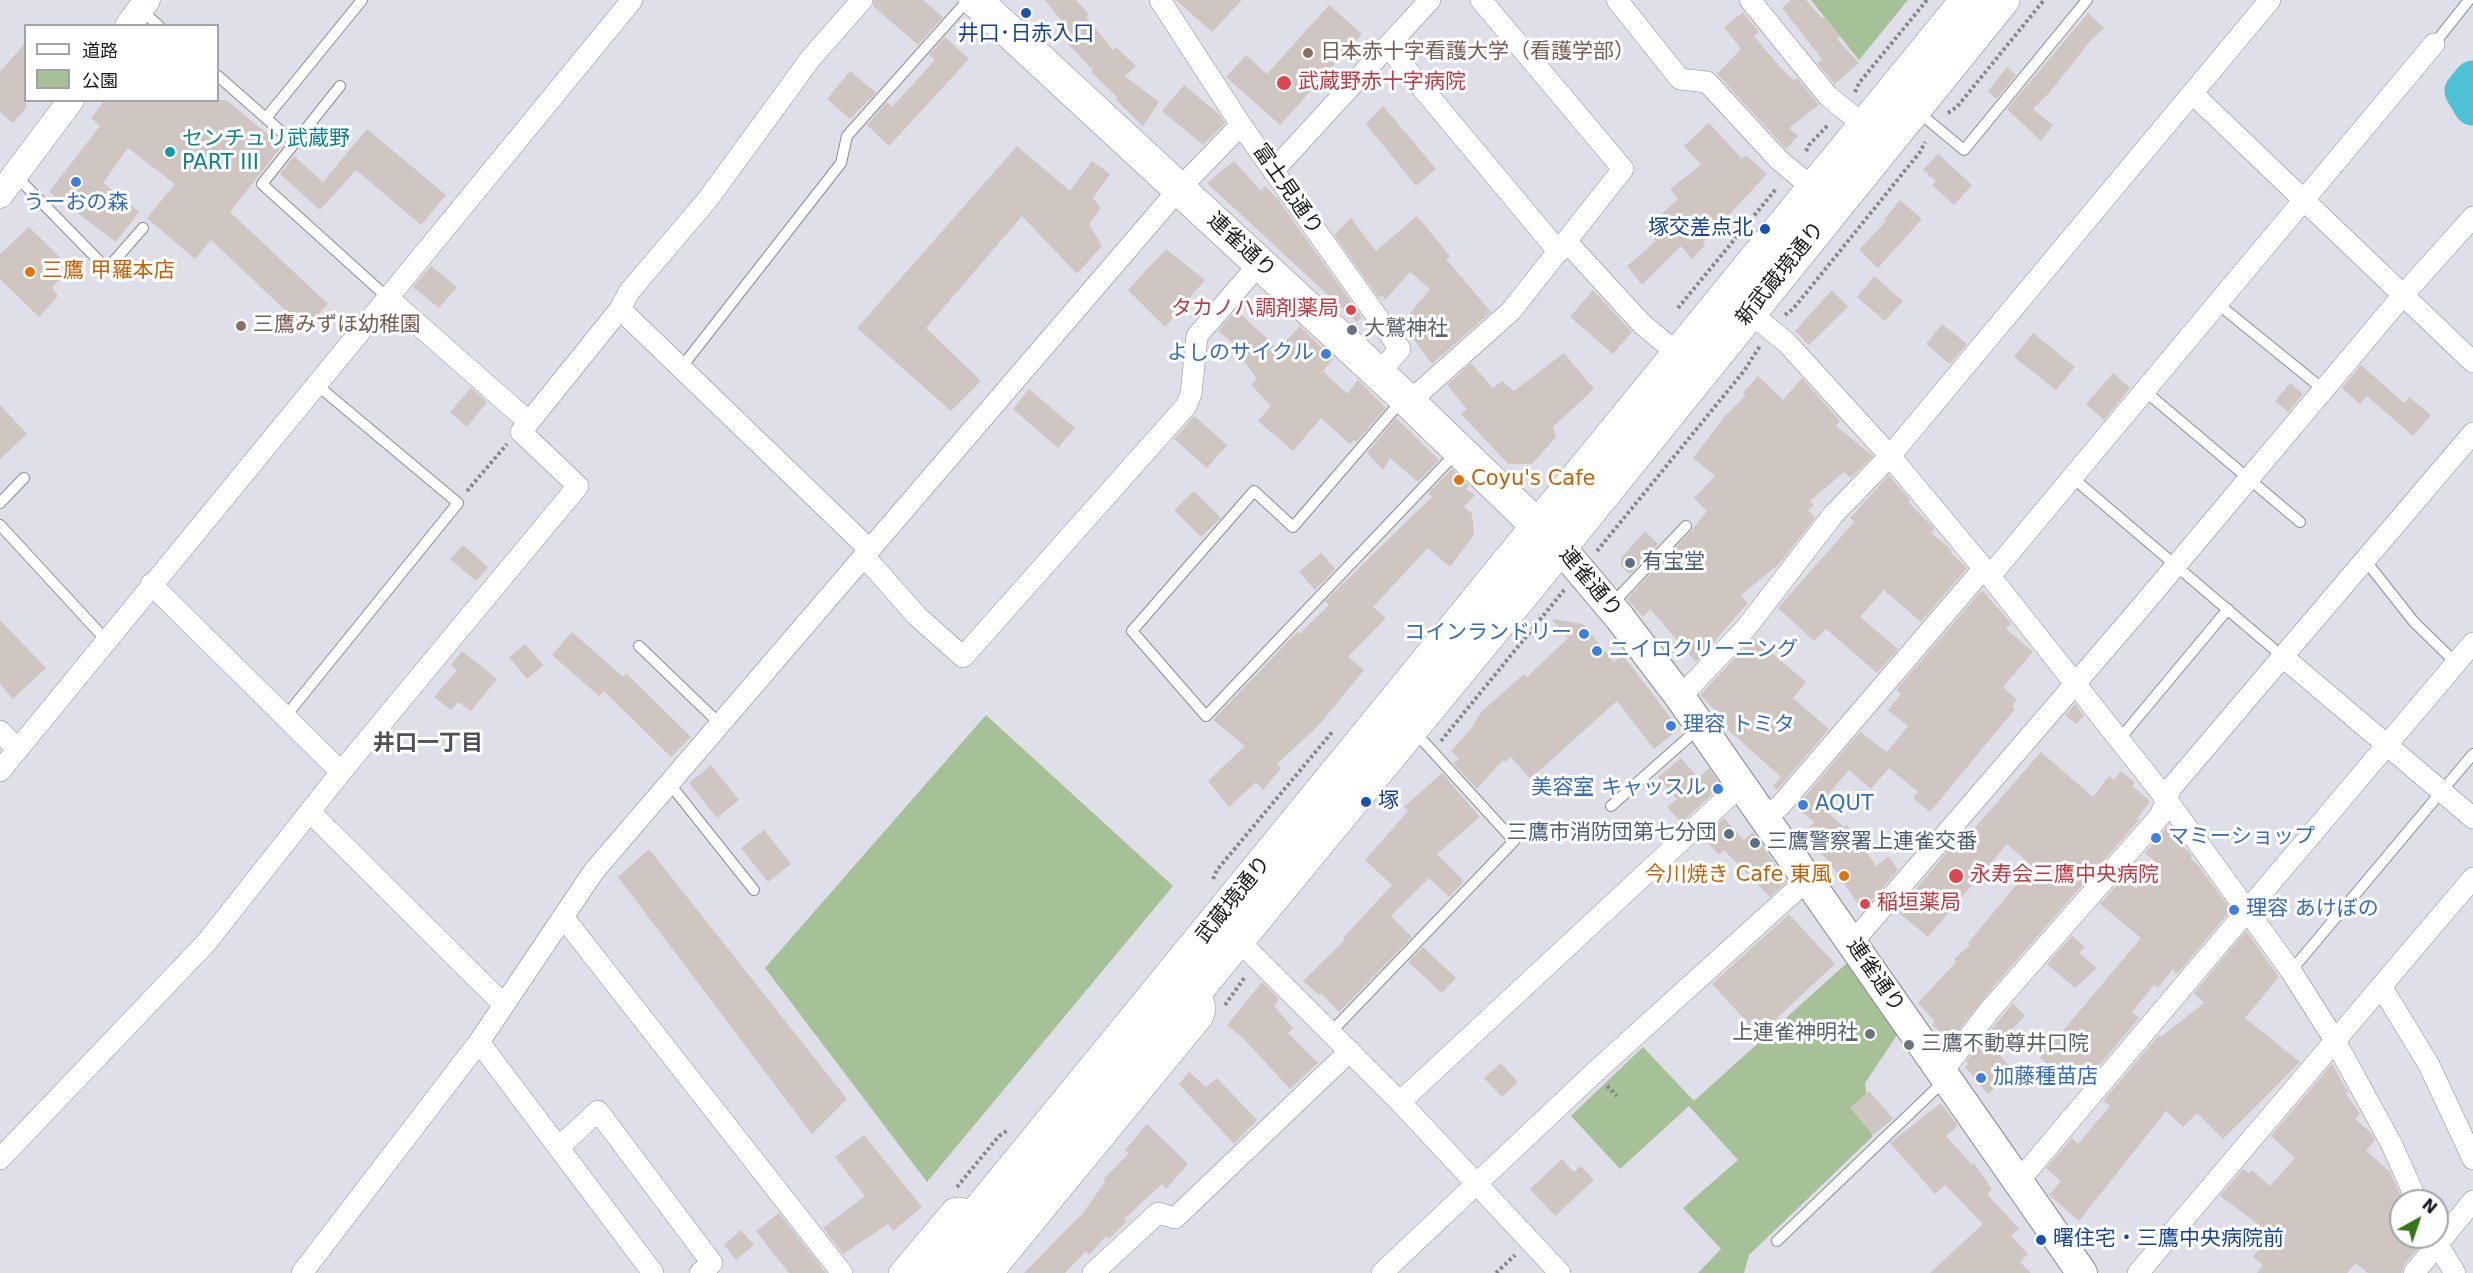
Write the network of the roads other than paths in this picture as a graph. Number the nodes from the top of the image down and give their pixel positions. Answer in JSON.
{"nodes":[{"id":1,"x":362,"y":0,"type":"edge"},
{"id":2,"x":632,"y":0,"type":"edge"},
{"id":3,"x":862,"y":0,"type":"edge"},
{"id":4,"x":968,"y":0,"type":"edge"},
{"id":5,"x":975,"y":0,"type":"edge"},
{"id":6,"x":1160,"y":0,"type":"edge"},
{"id":7,"x":1430,"y":0,"type":"edge"},
{"id":8,"x":1480,"y":0,"type":"edge"},
{"id":9,"x":1617,"y":0,"type":"edge"},
{"id":10,"x":1750,"y":0,"type":"edge"},
{"id":11,"x":1967,"y":0,"type":"edge"},
{"id":12,"x":2003,"y":0,"type":"edge"},
{"id":13,"x":2087,"y":0,"type":"edge"},
{"id":14,"x":2270,"y":0,"type":"edge"},
{"id":15,"x":2469,"y":0,"type":"edge"},
{"id":16,"x":2434,"y":44,"type":"joint"},
{"id":17,"x":1388,"y":46,"type":"junction"},
{"id":18,"x":219,"y":77,"type":"edge"},
{"id":19,"x":340,"y":86,"type":"dead end"},
{"id":20,"x":2192,"y":93,"type":"junction"},
{"id":21,"x":70,"y":102,"type":"edge"},
{"id":22,"x":266,"y":118,"type":"junction"},
{"id":23,"x":1922,"y":120,"type":"junction"},
{"id":24,"x":1240,"y":125,"type":"junction"},
{"id":25,"x":1865,"y":126,"type":"junction"},
{"id":26,"x":293,"y":142,"type":"junction"},
{"id":27,"x":1273,"y":171,"type":"junction"},
{"id":28,"x":15,"y":175,"type":"junction"},
{"id":29,"x":1179,"y":189,"type":"junction"},
{"id":30,"x":1814,"y":189,"type":"junction"},
{"id":31,"x":0,"y":195,"type":"edge"},
{"id":32,"x":2306,"y":199,"type":"junction"},
{"id":33,"x":2473,"y":217,"type":"edge"},
{"id":34,"x":143,"y":228,"type":"dead end"},
{"id":35,"x":1562,"y":247,"type":"junction"},
{"id":36,"x":1260,"y":263,"type":"junction"},
{"id":37,"x":2404,"y":294,"type":"junction"},
{"id":38,"x":388,"y":298,"type":"junction"},
{"id":39,"x":2218,"y":304,"type":"junction"},
{"id":40,"x":620,"y":309,"type":"junction"},
{"id":41,"x":1757,"y":324,"type":"junction"},
{"id":42,"x":1679,"y":355,"type":"junction"},
{"id":43,"x":2473,"y":362,"type":"edge"},
{"id":44,"x":681,"y":368,"type":"junction"},
{"id":45,"x":1378,"y":374,"type":"junction"},
{"id":46,"x":316,"y":384,"type":"junction"},
{"id":47,"x":2324,"y":390,"type":"junction"},
{"id":48,"x":2146,"y":392,"type":"junction"},
{"id":49,"x":1406,"y":399,"type":"junction"},
{"id":50,"x":525,"y":427,"type":"junction"},
{"id":51,"x":2473,"y":433,"type":"edge"},
{"id":52,"x":1459,"y":449,"type":"junction"},
{"id":53,"x":1890,"y":456,"type":"junction"},
{"id":54,"x":24,"y":478,"type":"dead end"},
{"id":55,"x":2073,"y":478,"type":"junction"},
{"id":56,"x":2249,"y":479,"type":"junction"},
{"id":57,"x":0,"y":503,"type":"edge"},
{"id":58,"x":2300,"y":522,"type":"dead end"},
{"id":59,"x":0,"y":525,"type":"edge"},
{"id":60,"x":1686,"y":526,"type":"dead end"},
{"id":61,"x":1550,"y":538,"type":"junction"},
{"id":62,"x":867,"y":553,"type":"junction"},
{"id":63,"x":2365,"y":560,"type":"junction"},
{"id":64,"x":2176,"y":565,"type":"junction"},
{"id":65,"x":1987,"y":572,"type":"junction"},
{"id":66,"x":151,"y":584,"type":"junction"},
{"id":67,"x":1609,"y":606,"type":"junction"},
{"id":68,"x":2228,"y":609,"type":"junction"},
{"id":69,"x":106,"y":640,"type":"junction"},
{"id":70,"x":2473,"y":644,"type":"edge"},
{"id":71,"x":639,"y":646,"type":"dead end"},
{"id":72,"x":2282,"y":656,"type":"junction"},
{"id":73,"x":2456,"y":663,"type":"junction"},
{"id":74,"x":2075,"y":682,"type":"junction"},
{"id":75,"x":1680,"y":697,"type":"junction"},
{"id":76,"x":285,"y":717,"type":"junction"},
{"id":77,"x":720,"y":724,"type":"junction"},
{"id":78,"x":1701,"y":726,"type":"junction"},
{"id":79,"x":1412,"y":728,"type":"junction"},
{"id":80,"x":0,"y":731,"type":"edge"},
{"id":81,"x":2118,"y":741,"type":"junction"},
{"id":82,"x":2386,"y":744,"type":"junction"},
{"id":83,"x":18,"y":750,"type":"junction"},
{"id":84,"x":2473,"y":754,"type":"edge"},
{"id":85,"x":0,"y":771,"type":"edge"},
{"id":86,"x":341,"y":772,"type":"junction"},
{"id":87,"x":669,"y":783,"type":"junction"},
{"id":88,"x":1743,"y":786,"type":"junction"},
{"id":89,"x":2441,"y":791,"type":"junction"},
{"id":90,"x":2167,"y":800,"type":"junction"},
{"id":91,"x":1611,"y":806,"type":"dead end"},
{"id":92,"x":311,"y":813,"type":"junction"},
{"id":93,"x":1765,"y":817,"type":"junction"},
{"id":94,"x":2473,"y":818,"type":"edge"},
{"id":95,"x":1808,"y":880,"type":"junction"},
{"id":96,"x":2472,"y":882,"type":"edge"},
{"id":97,"x":754,"y":890,"type":"dead end"},
{"id":98,"x":2248,"y":912,"type":"junction"},
{"id":99,"x":563,"y":917,"type":"junction"},
{"id":100,"x":1238,"y":940,"type":"junction"},
{"id":101,"x":1852,"y":943,"type":"junction"},
{"id":102,"x":2291,"y":971,"type":"junction"},
{"id":103,"x":1200,"y":986,"type":"junction"},
{"id":104,"x":2381,"y":986,"type":"junction"},
{"id":105,"x":504,"y":1005,"type":"junction"},
{"id":106,"x":1332,"y":1032,"type":"junction"},
{"id":107,"x":2334,"y":1039,"type":"junction"},
{"id":108,"x":479,"y":1042,"type":"junction"},
{"id":109,"x":1350,"y":1052,"type":"junction"},
{"id":110,"x":1944,"y":1075,"type":"junction"},
{"id":111,"x":1400,"y":1102,"type":"junction"},
{"id":112,"x":559,"y":1147,"type":"junction"},
{"id":113,"x":2473,"y":1159,"type":"edge"},
{"id":114,"x":0,"y":1160,"type":"edge"},
{"id":115,"x":2018,"y":1182,"type":"junction"},
{"id":116,"x":1479,"y":1184,"type":"junction"},
{"id":117,"x":2412,"y":1189,"type":"edge"},
{"id":118,"x":2473,"y":1201,"type":"edge"},
{"id":119,"x":977,"y":1214,"type":"junction"},
{"id":120,"x":2449,"y":1226,"type":"edge"},
{"id":121,"x":1777,"y":1241,"type":"dead end"},
{"id":122,"x":2430,"y":1249,"type":"edge"},
{"id":123,"x":2440,"y":1249,"type":"edge"},
{"id":124,"x":302,"y":1273,"type":"edge"},
{"id":125,"x":653,"y":1273,"type":"edge"},
{"id":126,"x":700,"y":1273,"type":"edge"},
{"id":127,"x":842,"y":1273,"type":"edge"},
{"id":128,"x":899,"y":1273,"type":"edge"},
{"id":129,"x":928,"y":1273,"type":"edge"},
{"id":130,"x":964,"y":1273,"type":"edge"},
{"id":131,"x":993,"y":1273,"type":"edge"},
{"id":132,"x":1093,"y":1273,"type":"edge"},
{"id":133,"x":1382,"y":1273,"type":"edge"},
{"id":134,"x":1560,"y":1273,"type":"edge"},
{"id":135,"x":2082,"y":1273,"type":"edge"},
{"id":136,"x":2138,"y":1273,"type":"edge"},
{"id":137,"x":2414,"y":1273,"type":"edge"},
{"id":138,"x":2455,"y":1273,"type":"edge"}],
"edges":[{"from":1,"to":22,"type":"lane"},
{"from":2,"to":38,"type":"street"},
{"from":3,"to":40,"type":"street"},
{"from":4,"to":44,"type":"lane"},
{"from":5,"to":29,"type":"main road","name":"連雀通り"},
{"from":6,"to":24,"type":"street","name":"富士見通り"},
{"from":7,"to":17,"type":"street"},
{"from":8,"to":35,"type":"street"},
{"from":9,"to":30,"type":"street"},
{"from":10,"to":25,"type":"street"},
{"from":11,"to":25,"type":"main road","name":"新武蔵境通り"},
{"from":12,"to":23,"type":"main road","name":"新武蔵境通り"},
{"from":13,"to":23,"type":"lane"},
{"from":14,"to":20,"type":"street"},
{"from":15,"to":16,"type":"lane"},
{"from":16,"to":32,"type":"street"},
{"from":17,"to":27,"type":"street"},
{"from":17,"to":35,"type":"street"},
{"from":18,"to":22,"type":"lane"},
{"from":19,"to":26,"type":"lane"},
{"from":20,"to":32,"type":"street"},
{"from":20,"to":53,"type":"street"},
{"from":21,"to":28,"type":"street"},
{"from":22,"to":26,"type":"lane"},
{"from":23,"to":41,"type":"main road","name":"新武蔵境通り"},
{"from":24,"to":27,"type":"street","name":"富士見通り"},
{"from":24,"to":29,"type":"street"},
{"from":25,"to":30,"type":"main road","name":"新武蔵境通り"},
{"from":26,"to":38,"type":"lane"},
{"from":27,"to":45,"type":"street","name":"富士見通り"},
{"from":28,"to":31,"type":"street"},
{"from":28,"to":34,"type":"lane"},
{"from":29,"to":36,"type":"main road","name":"連雀通り"},
{"from":29,"to":62,"type":"street"},
{"from":30,"to":42,"type":"main road","name":"新武蔵境通り"},
{"from":32,"to":37,"type":"street"},
{"from":32,"to":39,"type":"street"},
{"from":33,"to":37,"type":"street"},
{"from":35,"to":42,"type":"street"},
{"from":35,"to":49,"type":"street"},
{"from":36,"to":45,"type":"main road","name":"連雀通り"},
{"from":36,"to":62,"type":"street"},
{"from":37,"to":43,"type":"street"},
{"from":37,"to":47,"type":"street"},
{"from":38,"to":46,"type":"street"},
{"from":38,"to":50,"type":"street"},
{"from":39,"to":47,"type":"lane"},
{"from":39,"to":48,"type":"street"},
{"from":40,"to":44,"type":"street"},
{"from":40,"to":50,"type":"street"},
{"from":41,"to":53,"type":"street"},
{"from":41,"to":61,"type":"main road","name":"新武蔵境通り"},
{"from":42,"to":61,"type":"main road","name":"新武蔵境通り"},
{"from":44,"to":62,"type":"street"},
{"from":45,"to":49,"type":"main road","name":"連雀通り"},
{"from":46,"to":66,"type":"street"},
{"from":46,"to":76,"type":"lane"},
{"from":47,"to":56,"type":"street"},
{"from":48,"to":55,"type":"street"},
{"from":48,"to":56,"type":"lane"},
{"from":49,"to":52,"type":"main road","name":"連雀通り"},
{"from":49,"to":52,"type":"lane"},
{"from":50,"to":86,"type":"street"},
{"from":51,"to":63,"type":"street"},
{"from":52,"to":61,"type":"main road","name":"連雀通り"},
{"from":53,"to":65,"type":"street"},
{"from":53,"to":75,"type":"street"},
{"from":54,"to":57,"type":"lane"},
{"from":55,"to":64,"type":"lane"},
{"from":55,"to":65,"type":"street"},
{"from":56,"to":58,"type":"lane"},
{"from":56,"to":64,"type":"street"},
{"from":59,"to":69,"type":"lane"},
{"from":60,"to":67,"type":"lane"},
{"from":61,"to":67,"type":"main road","name":"連雀通り"},
{"from":61,"to":79,"type":"main road","name":"武蔵境通り"},
{"from":61,"to":119,"type":"main road","name":"武蔵境通り"},
{"from":62,"to":77,"type":"street"},
{"from":63,"to":72,"type":"street"},
{"from":63,"to":73,"type":"lane"},
{"from":64,"to":68,"type":"lane"},
{"from":64,"to":74,"type":"street"},
{"from":65,"to":74,"type":"street"},
{"from":65,"to":93,"type":"street"},
{"from":66,"to":69,"type":"street"},
{"from":66,"to":76,"type":"street"},
{"from":67,"to":75,"type":"main road","name":"連雀通り"},
{"from":68,"to":72,"type":"lane"},
{"from":68,"to":81,"type":"lane"},
{"from":69,"to":83,"type":"street"},
{"from":70,"to":73,"type":"street"},
{"from":71,"to":77,"type":"lane"},
{"from":72,"to":82,"type":"street"},
{"from":72,"to":90,"type":"street"},
{"from":73,"to":82,"type":"street"},
{"from":74,"to":81,"type":"street"},
{"from":74,"to":101,"type":"street"},
{"from":75,"to":78,"type":"main road","name":"連雀通り"},
{"from":76,"to":86,"type":"street"},
{"from":77,"to":87,"type":"street"},
{"from":78,"to":88,"type":"main road","name":"連雀通り"},
{"from":78,"to":91,"type":"lane"},
{"from":79,"to":100,"type":"main road","name":"武蔵境通り"},
{"from":79,"to":106,"type":"lane"},
{"from":80,"to":83,"type":"street"},
{"from":81,"to":90,"type":"street"},
{"from":82,"to":89,"type":"street"},
{"from":82,"to":98,"type":"street"},
{"from":83,"to":85,"type":"street"},
{"from":84,"to":89,"type":"lane"},
{"from":86,"to":92,"type":"street"},
{"from":87,"to":97,"type":"lane"},
{"from":87,"to":99,"type":"street"},
{"from":88,"to":93,"type":"main road","name":"連雀通り"},
{"from":88,"to":111,"type":"street"},
{"from":89,"to":94,"type":"street"},
{"from":89,"to":102,"type":"lane"},
{"from":90,"to":98,"type":"street"},
{"from":90,"to":110,"type":"street"},
{"from":92,"to":105,"type":"street"},
{"from":92,"to":114,"type":"street"},
{"from":93,"to":95,"type":"main road","name":"連雀通り"},
{"from":95,"to":101,"type":"main road","name":"連雀通り"},
{"from":95,"to":116,"type":"street"},
{"from":96,"to":104,"type":"street"},
{"from":98,"to":102,"type":"street"},
{"from":98,"to":115,"type":"street"},
{"from":99,"to":105,"type":"street"},
{"from":99,"to":127,"type":"street"},
{"from":100,"to":103,"type":"main road","name":"武蔵境通り"},
{"from":100,"to":106,"type":"street"},
{"from":101,"to":110,"type":"main road","name":"連雀通り"},
{"from":102,"to":107,"type":"street"},
{"from":103,"to":130,"type":"main road","name":"武蔵境通り"},
{"from":103,"to":131,"type":"street"},
{"from":104,"to":107,"type":"street"},
{"from":104,"to":113,"type":"street"},
{"from":105,"to":108,"type":"street"},
{"from":106,"to":109,"type":"street"},
{"from":107,"to":117,"type":"street"},
{"from":107,"to":136,"type":"street"},
{"from":108,"to":112,"type":"street"},
{"from":108,"to":124,"type":"street"},
{"from":109,"to":111,"type":"street"},
{"from":109,"to":132,"type":"street"},
{"from":110,"to":115,"type":"main road","name":"連雀通り"},
{"from":110,"to":121,"type":"lane"},
{"from":111,"to":116,"type":"street"},
{"from":112,"to":125,"type":"street"},
{"from":112,"to":126,"type":"street"},
{"from":115,"to":135,"type":"main road","name":"連雀通り"},
{"from":116,"to":133,"type":"street"},
{"from":116,"to":134,"type":"street"},
{"from":118,"to":120,"type":"street"},
{"from":119,"to":128,"type":"street"},
{"from":119,"to":129,"type":"main road","name":"武蔵境通り"},
{"from":122,"to":137,"type":"street"},
{"from":123,"to":138,"type":"street"}]}
